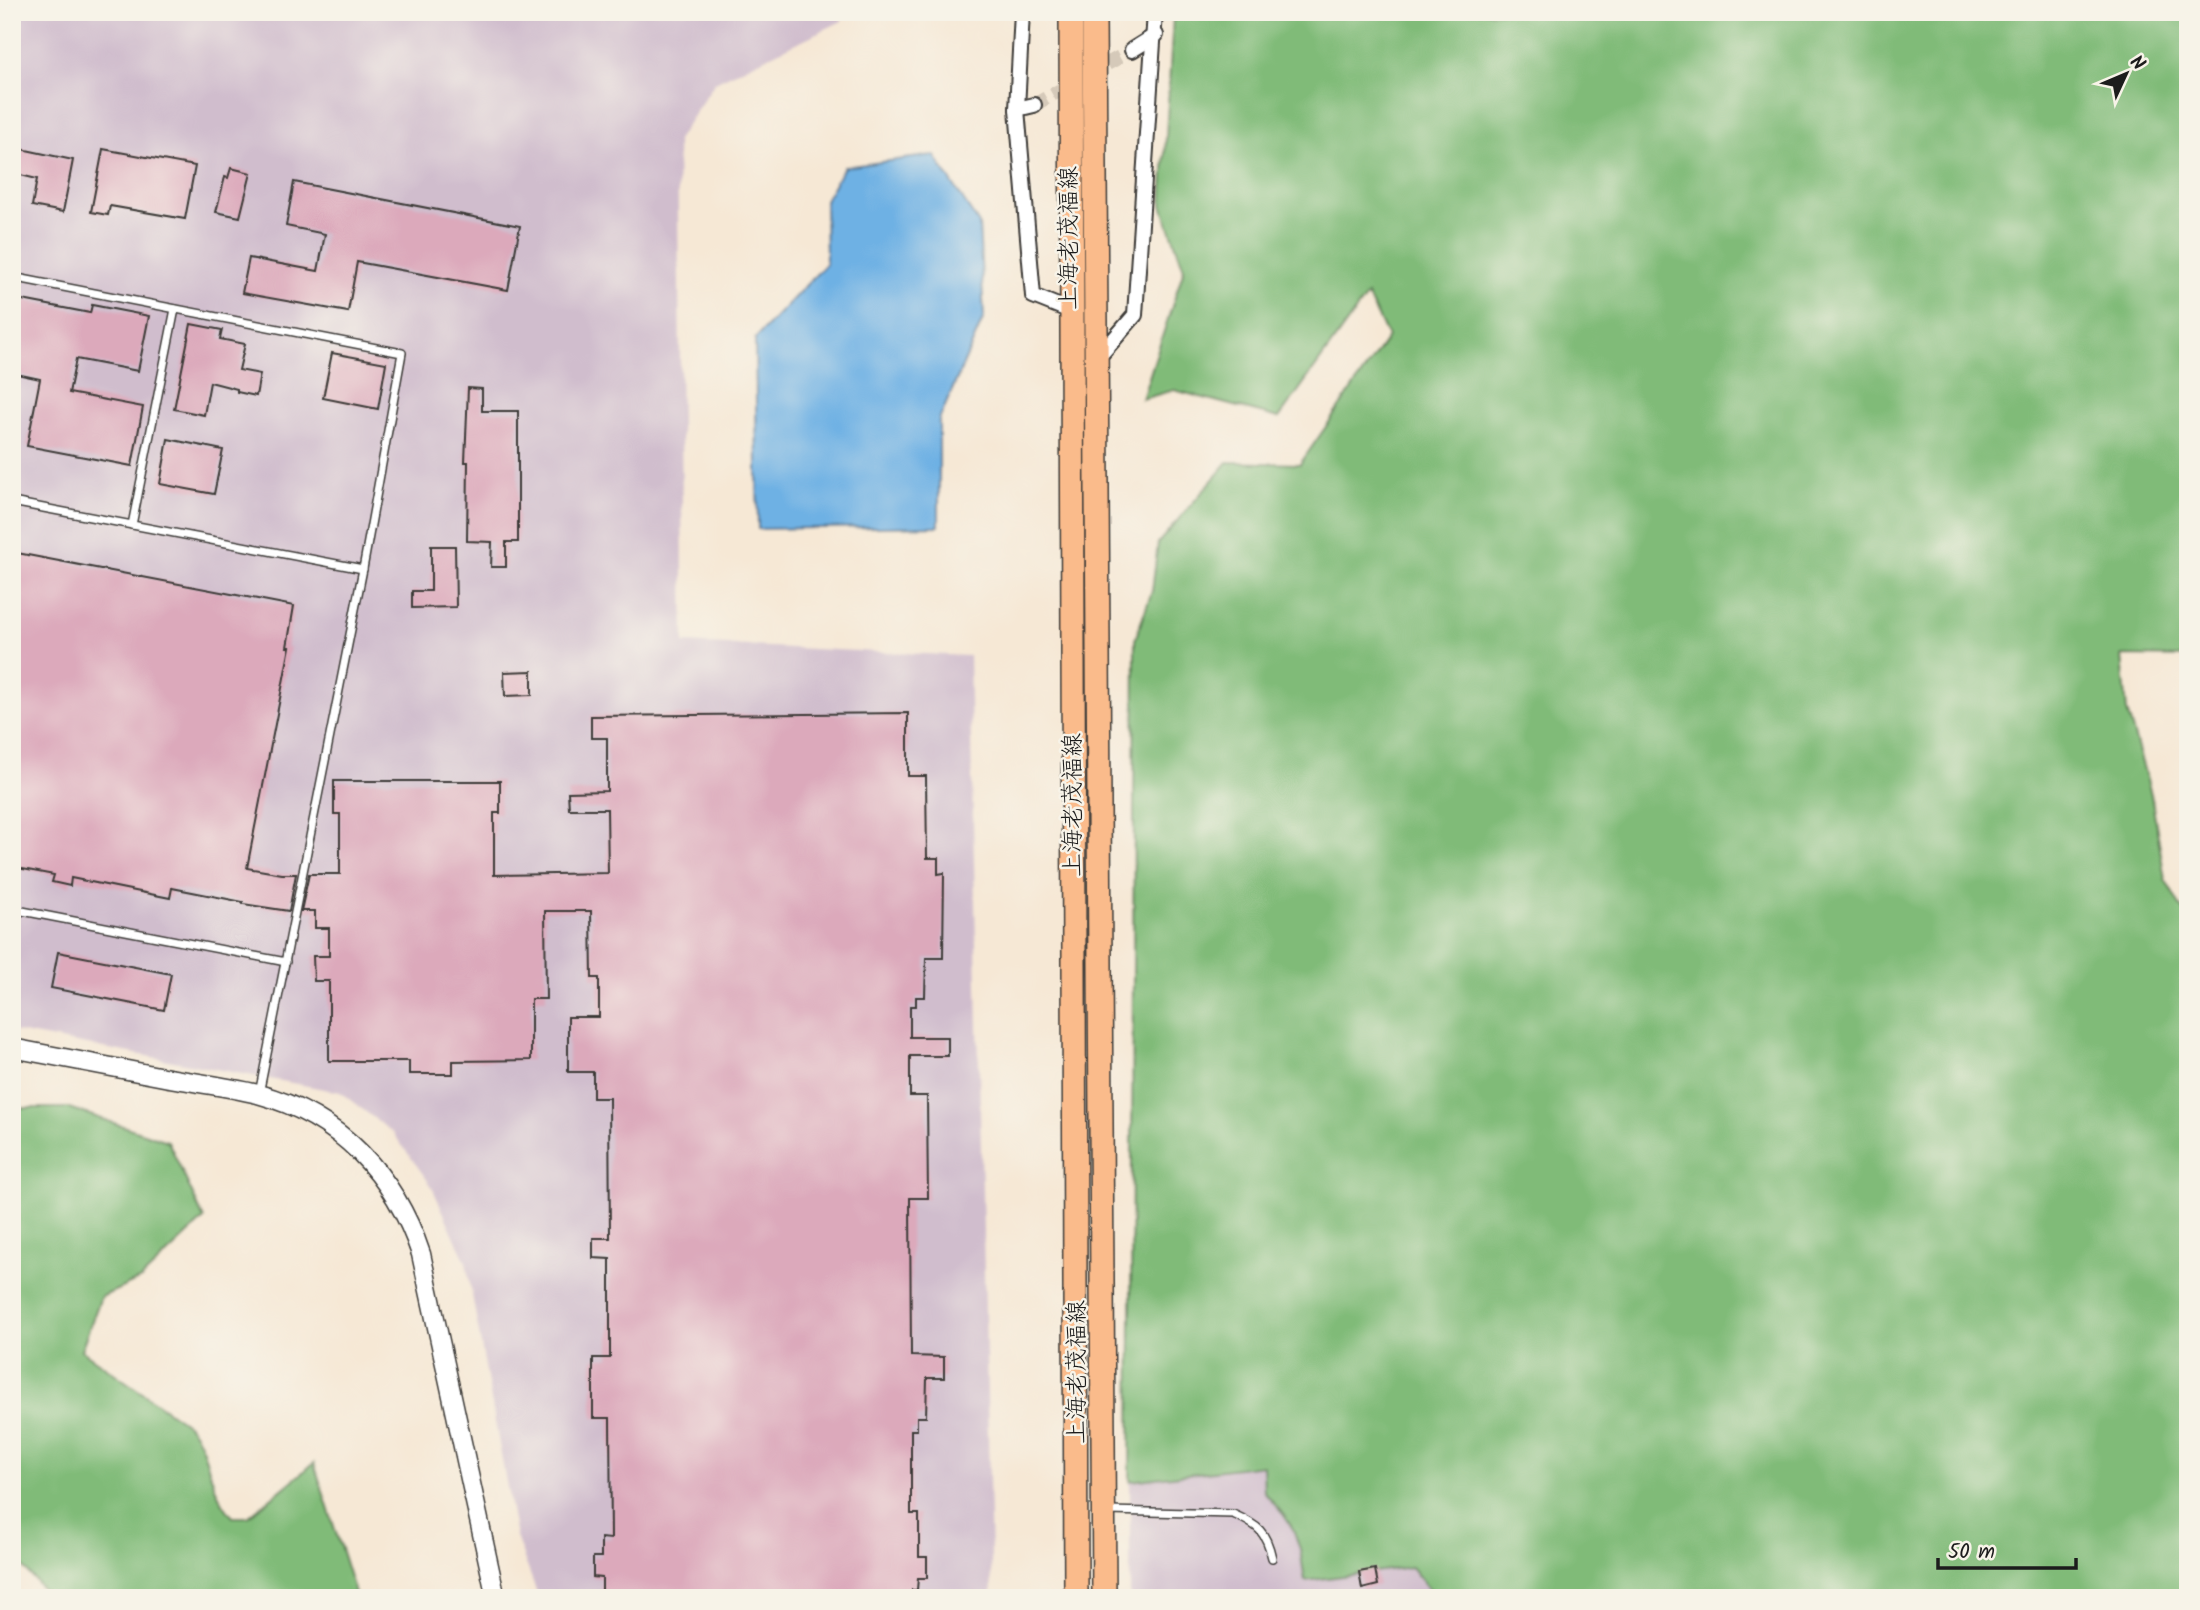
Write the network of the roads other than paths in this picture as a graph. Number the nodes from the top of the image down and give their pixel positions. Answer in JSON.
{"nodes":[{"id":1,"x":1022,"y":12,"type":"edge"},
{"id":2,"x":1071,"y":12,"type":"edge"},
{"id":3,"x":1094,"y":12,"type":"edge"},
{"id":4,"x":1156,"y":12,"type":"edge"},
{"id":5,"x":1156,"y":35,"type":"junction"},
{"id":6,"x":1132,"y":50,"type":"tunnel mouth"},
{"id":7,"x":1034,"y":105,"type":"tunnel mouth"},
{"id":8,"x":1017,"y":109,"type":"junction"},
{"id":9,"x":12,"y":277,"type":"edge"},
{"id":10,"x":175,"y":309,"type":"junction"},
{"id":11,"x":1073,"y":312,"type":"junction"},
{"id":12,"x":1096,"y":360,"type":"junction"},
{"id":13,"x":12,"y":502,"type":"edge"},
{"id":14,"x":132,"y":525,"type":"junction"},
{"id":15,"x":363,"y":569,"type":"junction"},
{"id":16,"x":12,"y":909,"type":"edge"},
{"id":17,"x":286,"y":961,"type":"junction"},
{"id":18,"x":12,"y":1048,"type":"edge"},
{"id":19,"x":259,"y":1094,"type":"junction"},
{"id":20,"x":1104,"y":1511,"type":"junction"},
{"id":21,"x":1272,"y":1558,"type":"dead end"},
{"id":22,"x":496,"y":1598,"type":"edge"},
{"id":23,"x":1076,"y":1598,"type":"edge"},
{"id":24,"x":1104,"y":1598,"type":"edge"}],
"edges":[{"from":1,"to":8,"type":"street","name":"上海老茂福線"},
{"from":2,"to":11,"type":"main road","name":"上海老茂福線"},
{"from":3,"to":12,"type":"main road","name":"上海老茂福線"},
{"from":4,"to":5,"type":"street"},
{"from":5,"to":6,"type":"street"},
{"from":5,"to":12,"type":"street"},
{"from":7,"to":8,"type":"street"},
{"from":8,"to":11,"type":"street","name":"上海老茂福線"},
{"from":9,"to":10,"type":"lane"},
{"from":10,"to":14,"type":"lane"},
{"from":10,"to":15,"type":"lane"},
{"from":11,"to":23,"type":"main road","name":"上海老茂福線"},
{"from":12,"to":20,"type":"main road","name":"上海老茂福線"},
{"from":13,"to":14,"type":"lane"},
{"from":14,"to":15,"type":"lane"},
{"from":15,"to":17,"type":"lane"},
{"from":16,"to":17,"type":"lane"},
{"from":17,"to":19,"type":"lane"},
{"from":18,"to":19,"type":"street"},
{"from":19,"to":22,"type":"street"},
{"from":20,"to":21,"type":"lane"},
{"from":20,"to":24,"type":"main road","name":"上海老茂福線"}]}
